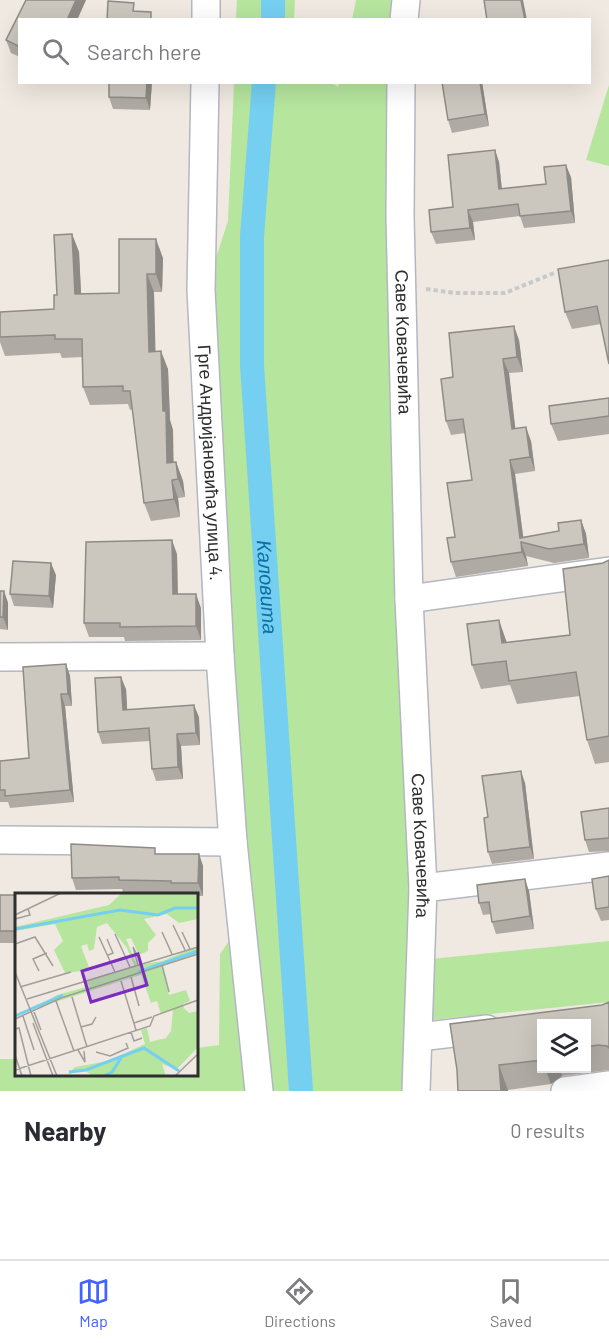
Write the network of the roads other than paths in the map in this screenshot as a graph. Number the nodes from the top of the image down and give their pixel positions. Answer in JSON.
{"nodes":[{"id":1,"x":206,"y":0,"type":"edge"},
{"id":2,"x":405,"y":0,"type":"edge"},
{"id":3,"x":206,"y":18,"type":"edge"},
{"id":4,"x":404,"y":18,"type":"edge"},
{"id":5,"x":205,"y":84,"type":"edge"},
{"id":6,"x":400,"y":84,"type":"edge"},
{"id":7,"x":609,"y":571,"type":"edge"},
{"id":8,"x":409,"y":599,"type":"junction"},
{"id":9,"x":220,"y":656,"type":"junction"},
{"id":10,"x":0,"y":657,"type":"edge"},
{"id":11,"x":0,"y":840,"type":"edge"},
{"id":12,"x":233,"y":842,"type":"junction"},
{"id":13,"x":609,"y":866,"type":"edge"},
{"id":14,"x":423,"y":888,"type":"junction"},
{"id":15,"x":514,"y":1026,"type":"edge"},
{"id":16,"x":419,"y":1037,"type":"junction"},
{"id":17,"x":609,"y":1085,"type":"edge"},
{"id":18,"x":259,"y":1091,"type":"edge"},
{"id":19,"x":416,"y":1091,"type":"edge"},
{"id":20,"x":565,"y":1091,"type":"edge"}],
"edges":[{"from":1,"to":3,"type":"street"},
{"from":2,"to":4,"type":"street"},
{"from":5,"to":9,"type":"street","name":"Грге Андријановића улица 4."},
{"from":6,"to":8,"type":"street","name":"Саве Ковачевића"},
{"from":7,"to":8,"type":"street"},
{"from":8,"to":14,"type":"street","name":"Саве Ковачевића"},
{"from":9,"to":10,"type":"street"},
{"from":9,"to":12,"type":"street","name":"Грге Андријановића улица 4."},
{"from":11,"to":12,"type":"street"},
{"from":12,"to":18,"type":"street","name":"Грге Андријановића улица 4."},
{"from":13,"to":14,"type":"street"},
{"from":14,"to":16,"type":"street","name":"Саве Ковачевића"},
{"from":15,"to":16,"type":"street"},
{"from":16,"to":19,"type":"street","name":"Саве Ковачевића"},
{"from":17,"to":20,"type":"street"}]}
